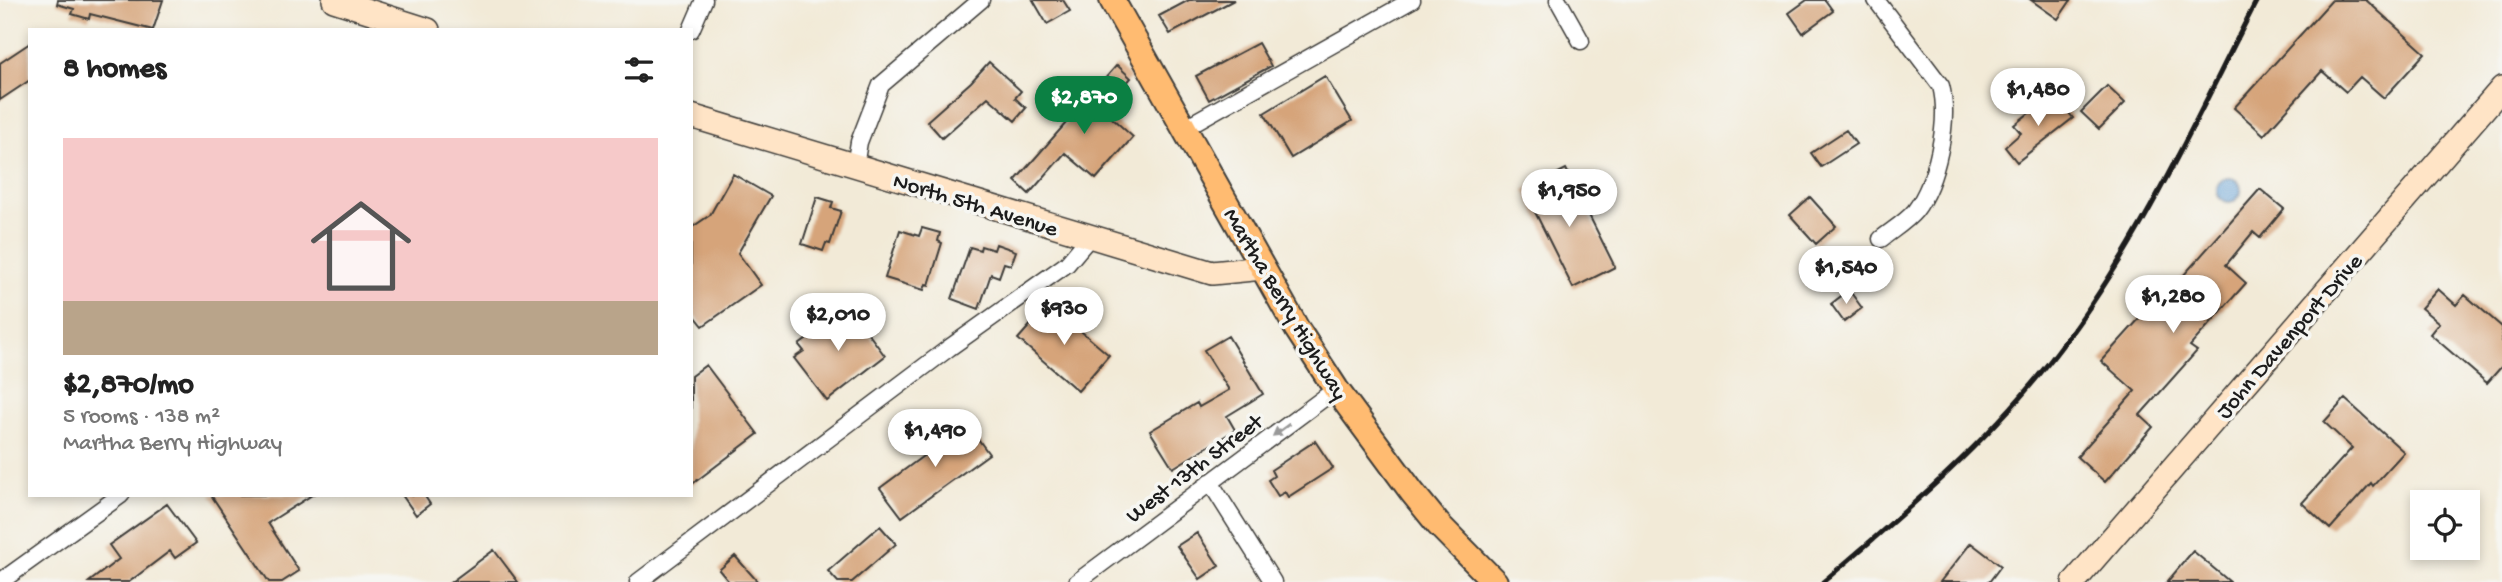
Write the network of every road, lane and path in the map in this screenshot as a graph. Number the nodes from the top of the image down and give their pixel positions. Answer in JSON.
{"nodes":[{"id":1,"x":334,"y":0,"type":"edge"},
{"id":2,"x":704,"y":0,"type":"edge"},
{"id":3,"x":981,"y":0,"type":"edge"},
{"id":4,"x":1112,"y":0,"type":"edge"},
{"id":5,"x":1412,"y":0,"type":"edge"},
{"id":6,"x":1558,"y":0,"type":"edge"},
{"id":7,"x":1876,"y":0,"type":"edge"},
{"id":8,"x":422,"y":28,"type":"edge"},
{"id":9,"x":692,"y":28,"type":"edge"},
{"id":10,"x":1581,"y":41,"type":"dead end"},
{"id":11,"x":2502,"y":88,"type":"edge"},
{"id":12,"x":693,"y":117,"type":"edge"},
{"id":13,"x":1184,"y":128,"type":"junction"},
{"id":14,"x":855,"y":166,"type":"junction"},
{"id":15,"x":1089,"y":238,"type":"junction"},
{"id":16,"x":1881,"y":239,"type":"dead end"},
{"id":17,"x":1263,"y":268,"type":"junction"},
{"id":18,"x":1336,"y":389,"type":"junction"},
{"id":19,"x":1210,"y":482,"type":"junction"},
{"id":20,"x":118,"y":497,"type":"edge"},
{"id":21,"x":0,"y":582,"type":"edge"},
{"id":22,"x":638,"y":582,"type":"edge"},
{"id":23,"x":1079,"y":582,"type":"edge"},
{"id":24,"x":1273,"y":582,"type":"edge"},
{"id":25,"x":1495,"y":582,"type":"edge"},
{"id":26,"x":2074,"y":582,"type":"edge"}],
"edges":[{"from":1,"to":8,"type":"street"},
{"from":2,"to":9,"type":"street"},
{"from":3,"to":14,"type":"street"},
{"from":4,"to":13,"type":"main road","name":"Martha Berry Highway"},
{"from":5,"to":13,"type":"street"},
{"from":6,"to":10,"type":"street"},
{"from":7,"to":16,"type":"street"},
{"from":11,"to":26,"type":"street","name":"John Davenport Drive"},
{"from":12,"to":14,"type":"street","name":"North 5th Avenue"},
{"from":13,"to":17,"type":"main road","name":"Martha Berry Highway"},
{"from":14,"to":15,"type":"street","name":"North 5th Avenue"},
{"from":15,"to":17,"type":"street","name":"North 5th Avenue"},
{"from":15,"to":22,"type":"street"},
{"from":17,"to":18,"type":"main road","name":"Martha Berry Highway"},
{"from":18,"to":19,"type":"street","name":"West 13th Street","one_way":true},
{"from":18,"to":25,"type":"main road","name":"Martha Berry Highway"},
{"from":19,"to":23,"type":"street","name":"West 13th Street"},
{"from":19,"to":24,"type":"street"},
{"from":20,"to":21,"type":"street"}]}
